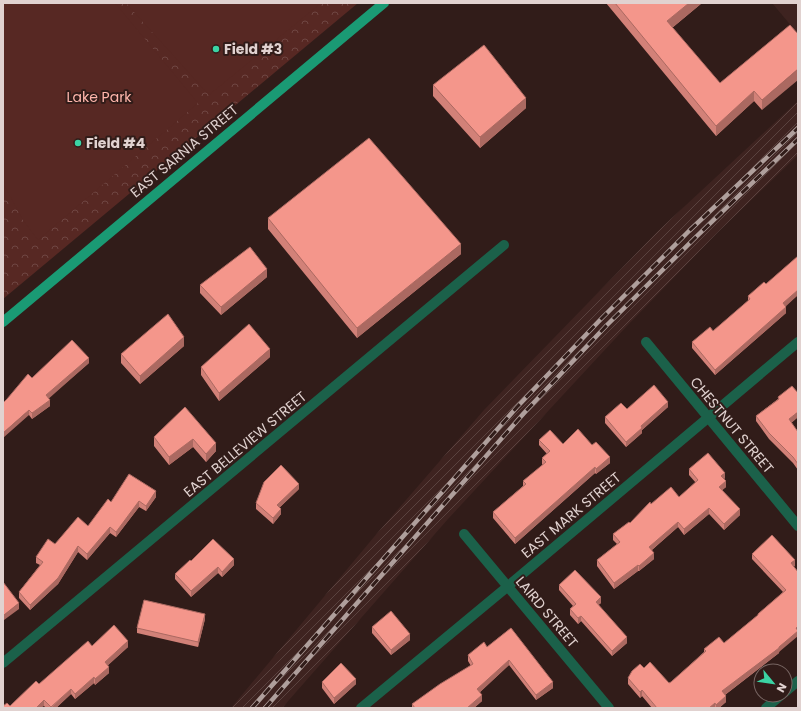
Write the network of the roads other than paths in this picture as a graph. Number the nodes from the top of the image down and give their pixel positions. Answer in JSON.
{"nodes":[{"id":1,"x":384,"y":3,"type":"edge"},
{"id":2,"x":504,"y":245,"type":"dead end"},
{"id":3,"x":3,"y":322,"type":"edge"},
{"id":4,"x":646,"y":342,"type":"dead end"},
{"id":5,"x":798,"y":342,"type":"edge"},
{"id":6,"x":707,"y":418,"type":"junction"},
{"id":7,"x":798,"y":526,"type":"edge"},
{"id":8,"x":464,"y":534,"type":"dead end"},
{"id":9,"x":507,"y":587,"type":"junction"},
{"id":10,"x":3,"y":663,"type":"edge"},
{"id":11,"x":361,"y":708,"type":"edge"},
{"id":12,"x":609,"y":708,"type":"edge"}],
"edges":[{"from":1,"to":3,"type":"main road","name":"EAST SARNIA STREET"},
{"from":2,"to":10,"type":"street","name":"EAST BELLEVIEW STREET"},
{"from":4,"to":6,"type":"street","name":"CHESTNUT STREET"},
{"from":5,"to":6,"type":"street","name":"EAST MARK STREET"},
{"from":6,"to":7,"type":"street","name":"CHESTNUT STREET"},
{"from":6,"to":9,"type":"street","name":"EAST MARK STREET"},
{"from":8,"to":9,"type":"street","name":"LAIRD STREET"},
{"from":9,"to":11,"type":"street","name":"EAST MARK STREET"},
{"from":9,"to":12,"type":"street","name":"LAIRD STREET"}]}
